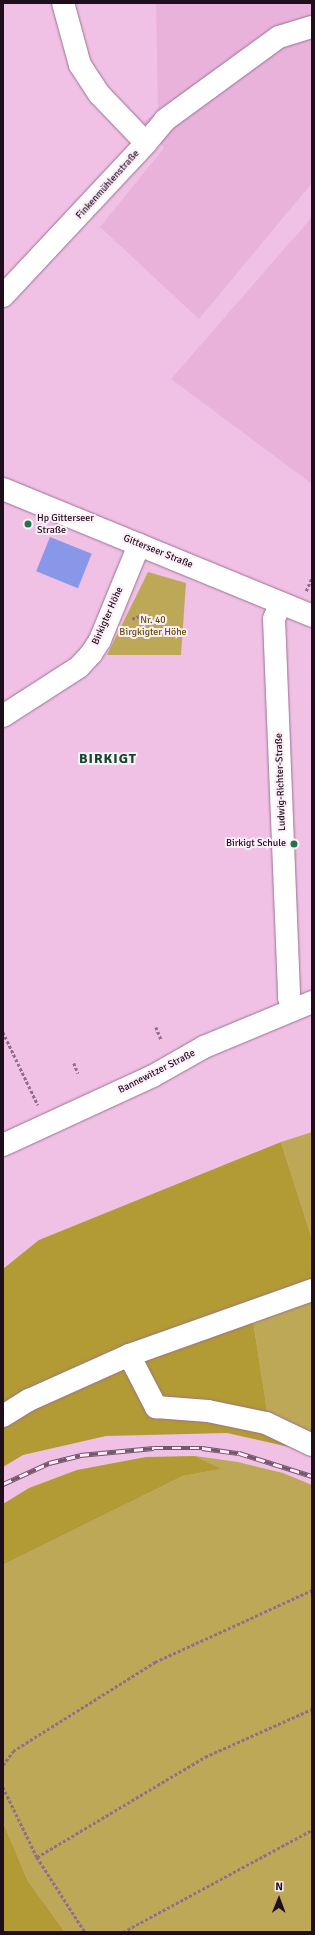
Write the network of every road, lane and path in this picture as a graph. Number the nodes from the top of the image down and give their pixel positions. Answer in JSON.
{"nodes":[{"id":1,"x":63,"y":3,"type":"edge"},
{"id":2,"x":312,"y":27,"type":"edge"},
{"id":3,"x":146,"y":143,"type":"junction"},
{"id":4,"x":3,"y":296,"type":"edge"},
{"id":5,"x":3,"y":488,"type":"edge"},
{"id":6,"x":139,"y":545,"type":"junction"},
{"id":7,"x":312,"y":577,"type":"edge"},
{"id":8,"x":305,"y":593,"type":"dead end"},
{"id":9,"x":281,"y":603,"type":"junction"},
{"id":10,"x":312,"y":616,"type":"edge"},
{"id":11,"x":3,"y":716,"type":"edge"},
{"id":12,"x":303,"y":1006,"type":"edge"},
{"id":13,"x":156,"y":1027,"type":"dead end"},
{"id":14,"x":3,"y":1032,"type":"edge"},
{"id":15,"x":161,"y":1039,"type":"dead end"},
{"id":16,"x":74,"y":1063,"type":"dead end"},
{"id":17,"x":78,"y":1072,"type":"dead end"},
{"id":18,"x":41,"y":1111,"type":"dead end"},
{"id":19,"x":3,"y":1145,"type":"edge"},
{"id":20,"x":312,"y":1290,"type":"edge"},
{"id":21,"x":129,"y":1355,"type":"junction"},
{"id":22,"x":3,"y":1416,"type":"edge"},
{"id":23,"x":312,"y":1445,"type":"edge"},
{"id":24,"x":312,"y":1590,"type":"edge"},
{"id":25,"x":312,"y":1709,"type":"edge"},
{"id":26,"x":3,"y":1764,"type":"edge"},
{"id":27,"x":3,"y":1787,"type":"edge"},
{"id":28,"x":312,"y":1830,"type":"edge"},
{"id":29,"x":37,"y":1856,"type":"junction"},
{"id":30,"x":84,"y":1932,"type":"edge"},
{"id":31,"x":123,"y":1932,"type":"edge"}],
"edges":[{"from":1,"to":3,"type":"street","name":"Finkenmühlenstraße"},
{"from":2,"to":3,"type":"street"},
{"from":3,"to":4,"type":"street","name":"Finkenmühlenstraße"},
{"from":5,"to":6,"type":"street","name":"Gitterseer Straße"},
{"from":6,"to":9,"type":"street","name":"Gitterseer Straße"},
{"from":6,"to":11,"type":"street","name":"Birkigter Höhe"},
{"from":7,"to":8,"type":"path"},
{"from":9,"to":10,"type":"street","name":"Gitterseer Straße"},
{"from":9,"to":12,"type":"street","name":"Ludwig-Richter-Straße"},
{"from":12,"to":19,"type":"street","name":"Bannewitzer Straße"},
{"from":13,"to":15,"type":"path"},
{"from":14,"to":18,"type":"path"},
{"from":16,"to":17,"type":"path"},
{"from":20,"to":21,"type":"street"},
{"from":21,"to":22,"type":"street"},
{"from":21,"to":23,"type":"street"},
{"from":24,"to":26,"type":"path"},
{"from":25,"to":29,"type":"path"},
{"from":27,"to":29,"type":"path"},
{"from":28,"to":31,"type":"path"},
{"from":29,"to":30,"type":"path"}]}
